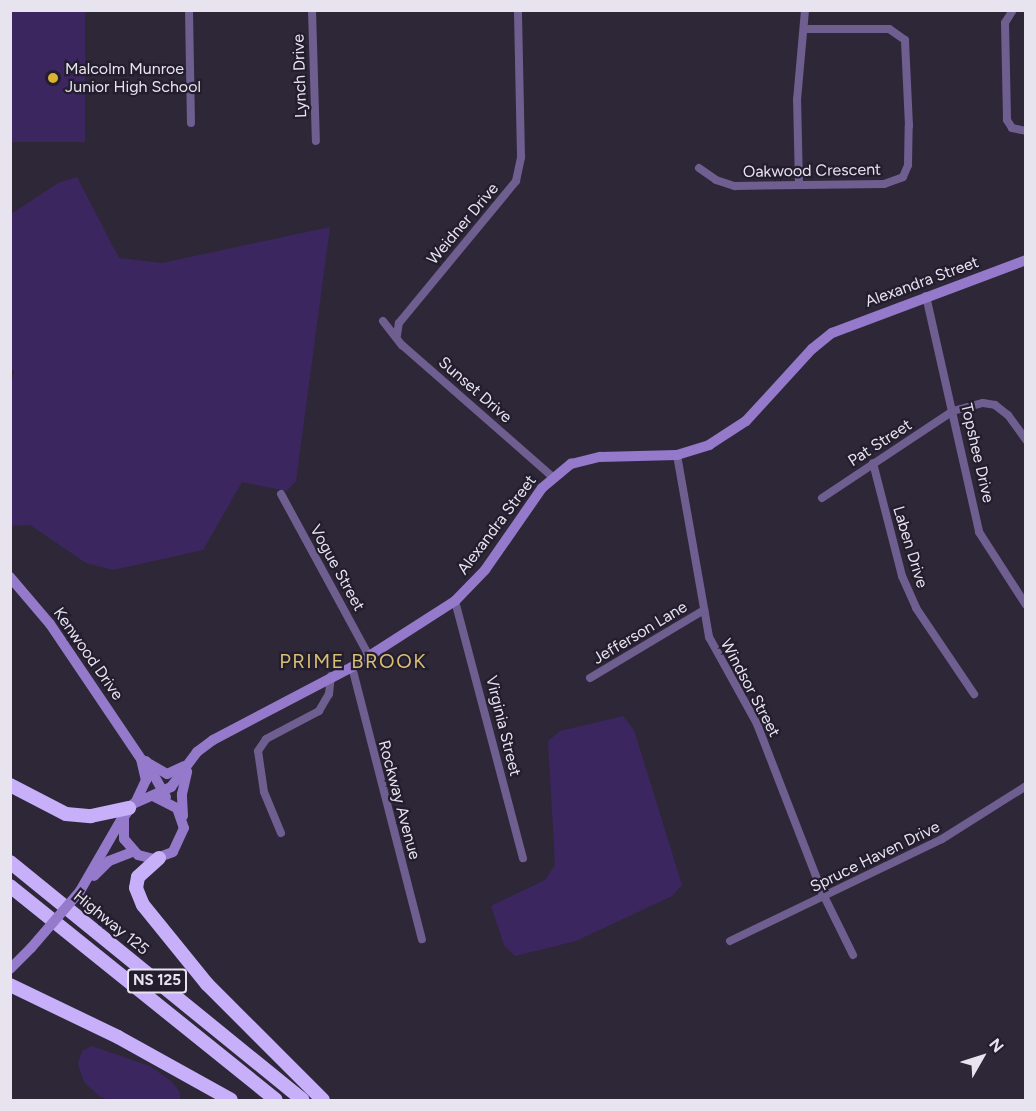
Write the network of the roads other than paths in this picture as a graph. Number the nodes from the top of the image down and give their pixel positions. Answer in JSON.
{"nodes":[{"id":1,"x":189,"y":10,"type":"edge"},
{"id":2,"x":312,"y":10,"type":"edge"},
{"id":3,"x":518,"y":10,"type":"edge"},
{"id":4,"x":806,"y":10,"type":"edge"},
{"id":5,"x":1013,"y":10,"type":"edge"},
{"id":6,"x":805,"y":29,"type":"junction"},
{"id":7,"x":191,"y":123,"type":"dead end"},
{"id":8,"x":1026,"y":131,"type":"edge"},
{"id":9,"x":316,"y":141,"type":"dead end"},
{"id":10,"x":699,"y":168,"type":"dead end"},
{"id":11,"x":799,"y":185,"type":"junction"},
{"id":12,"x":1026,"y":260,"type":"edge"},
{"id":13,"x":926,"y":296,"type":"junction"},
{"id":14,"x":383,"y":321,"type":"dead end"},
{"id":15,"x":397,"y":335,"type":"junction"},
{"id":16,"x":953,"y":411,"type":"junction"},
{"id":17,"x":1026,"y":440,"type":"edge"},
{"id":18,"x":677,"y":455,"type":"junction"},
{"id":19,"x":873,"y":463,"type":"junction"},
{"id":20,"x":553,"y":477,"type":"junction"},
{"id":21,"x":281,"y":494,"type":"dead end"},
{"id":22,"x":822,"y":498,"type":"dead end"},
{"id":23,"x":10,"y":577,"type":"edge"},
{"id":24,"x":455,"y":601,"type":"junction"},
{"id":25,"x":1026,"y":605,"type":"edge"},
{"id":26,"x":704,"y":610,"type":"junction"},
{"id":27,"x":369,"y":656,"type":"junction"},
{"id":28,"x":352,"y":667,"type":"junction"},
{"id":29,"x":331,"y":676,"type":"junction"},
{"id":30,"x":590,"y":678,"type":"dead end"},
{"id":31,"x":974,"y":694,"type":"dead end"},
{"id":32,"x":138,"y":752,"type":"junction"},
{"id":33,"x":193,"y":758,"type":"junction"},
{"id":34,"x":146,"y":761,"type":"junction"},
{"id":35,"x":10,"y":785,"type":"edge"},
{"id":36,"x":1026,"y":786,"type":"edge"},
{"id":37,"x":161,"y":797,"type":"junction"},
{"id":38,"x":129,"y":808,"type":"junction"},
{"id":39,"x":184,"y":822,"type":"junction"},
{"id":40,"x":281,"y":833,"type":"dead end"},
{"id":41,"x":134,"y":852,"type":"junction"},
{"id":42,"x":159,"y":858,"type":"junction"},
{"id":43,"x":523,"y":858,"type":"dead end"},
{"id":44,"x":10,"y":862,"type":"edge"},
{"id":45,"x":10,"y":886,"type":"edge"},
{"id":46,"x":80,"y":891,"type":"junction"},
{"id":47,"x":823,"y":894,"type":"junction"},
{"id":48,"x":422,"y":939,"type":"dead end"},
{"id":49,"x":730,"y":941,"type":"dead end"},
{"id":50,"x":853,"y":955,"type":"dead end"},
{"id":51,"x":10,"y":969,"type":"edge"},
{"id":52,"x":10,"y":985,"type":"edge"},
{"id":53,"x":10,"y":996,"type":"edge"},
{"id":54,"x":30,"y":996,"type":"junction"},
{"id":55,"x":231,"y":1101,"type":"edge"},
{"id":56,"x":276,"y":1101,"type":"edge"},
{"id":57,"x":303,"y":1101,"type":"edge"},
{"id":58,"x":323,"y":1101,"type":"edge"}],
"edges":[{"from":1,"to":7,"type":"street"},
{"from":2,"to":9,"type":"street","name":"Lynch Drive"},
{"from":3,"to":15,"type":"street","name":"Weidner Drive"},
{"from":4,"to":6,"type":"street"},
{"from":5,"to":8,"type":"street"},
{"from":6,"to":11,"type":"street"},
{"from":6,"to":11,"type":"street","name":"Oakwood Crescent"},
{"from":10,"to":11,"type":"street","name":"Oakwood Crescent"},
{"from":12,"to":13,"type":"main road","name":"Alexandra Street"},
{"from":13,"to":16,"type":"street","name":"Topshee Drive"},
{"from":13,"to":18,"type":"main road","name":"Alexandra Street"},
{"from":14,"to":15,"type":"street","name":"Sunset Drive"},
{"from":15,"to":20,"type":"street","name":"Sunset Drive"},
{"from":16,"to":17,"type":"street","name":"Pat Street"},
{"from":16,"to":19,"type":"street","name":"Pat Street"},
{"from":16,"to":25,"type":"street","name":"Topshee Drive"},
{"from":18,"to":20,"type":"main road","name":"Alexandra Street"},
{"from":18,"to":26,"type":"street","name":"Windsor Street"},
{"from":19,"to":22,"type":"street","name":"Pat Street"},
{"from":19,"to":31,"type":"street","name":"Laben Drive"},
{"from":20,"to":24,"type":"main road","name":"Alexandra Street"},
{"from":21,"to":27,"type":"street","name":"Vogue Street"},
{"from":23,"to":32,"type":"main road","name":"Kenwood Drive"},
{"from":24,"to":27,"type":"main road","name":"Alexandra Street"},
{"from":24,"to":43,"type":"street","name":"Virginia Street"},
{"from":26,"to":30,"type":"street","name":"Jefferson Lane"},
{"from":26,"to":47,"type":"street","name":"Windsor Street"},
{"from":27,"to":28,"type":"main road","name":"Alexandra Street"},
{"from":28,"to":29,"type":"main road","name":"Alexandra Street"},
{"from":28,"to":48,"type":"street","name":"Rockway Avenue"},
{"from":29,"to":33,"type":"main road","name":"Alexandra Street"},
{"from":29,"to":40,"type":"street"},
{"from":32,"to":34,"type":"main road","name":"Kenwood Drive"},
{"from":32,"to":38,"type":"main road","name":"Kenwood Drive"},
{"from":33,"to":34,"type":"main road"},
{"from":33,"to":37,"type":"main road","name":"Alexandra Street"},
{"from":33,"to":39,"type":"main road"},
{"from":34,"to":37,"type":"main road","name":"Kenwood Drive"},
{"from":35,"to":38,"type":"highway"},
{"from":36,"to":47,"type":"street","name":"Spruce Haven Drive"},
{"from":37,"to":38,"type":"main road"},
{"from":37,"to":39,"type":"main road"},
{"from":38,"to":41,"type":"main road"},
{"from":38,"to":46,"type":"main road","name":"Kenwood Drive"},
{"from":39,"to":42,"type":"main road"},
{"from":41,"to":42,"type":"main road"},
{"from":41,"to":46,"type":"main road"},
{"from":42,"to":58,"type":"highway"},
{"from":44,"to":57,"type":"highway","name":"Highway 125","number":"NS 125"},
{"from":45,"to":56,"type":"highway","number":"NS 125"},
{"from":46,"to":51,"type":"main road","bridge":true},
{"from":47,"to":49,"type":"street","name":"Spruce Haven Drive"},
{"from":47,"to":50,"type":"street","name":"Windsor Street"},
{"from":52,"to":54,"type":"highway"},
{"from":53,"to":54,"type":"highway"},
{"from":54,"to":55,"type":"highway"}]}
